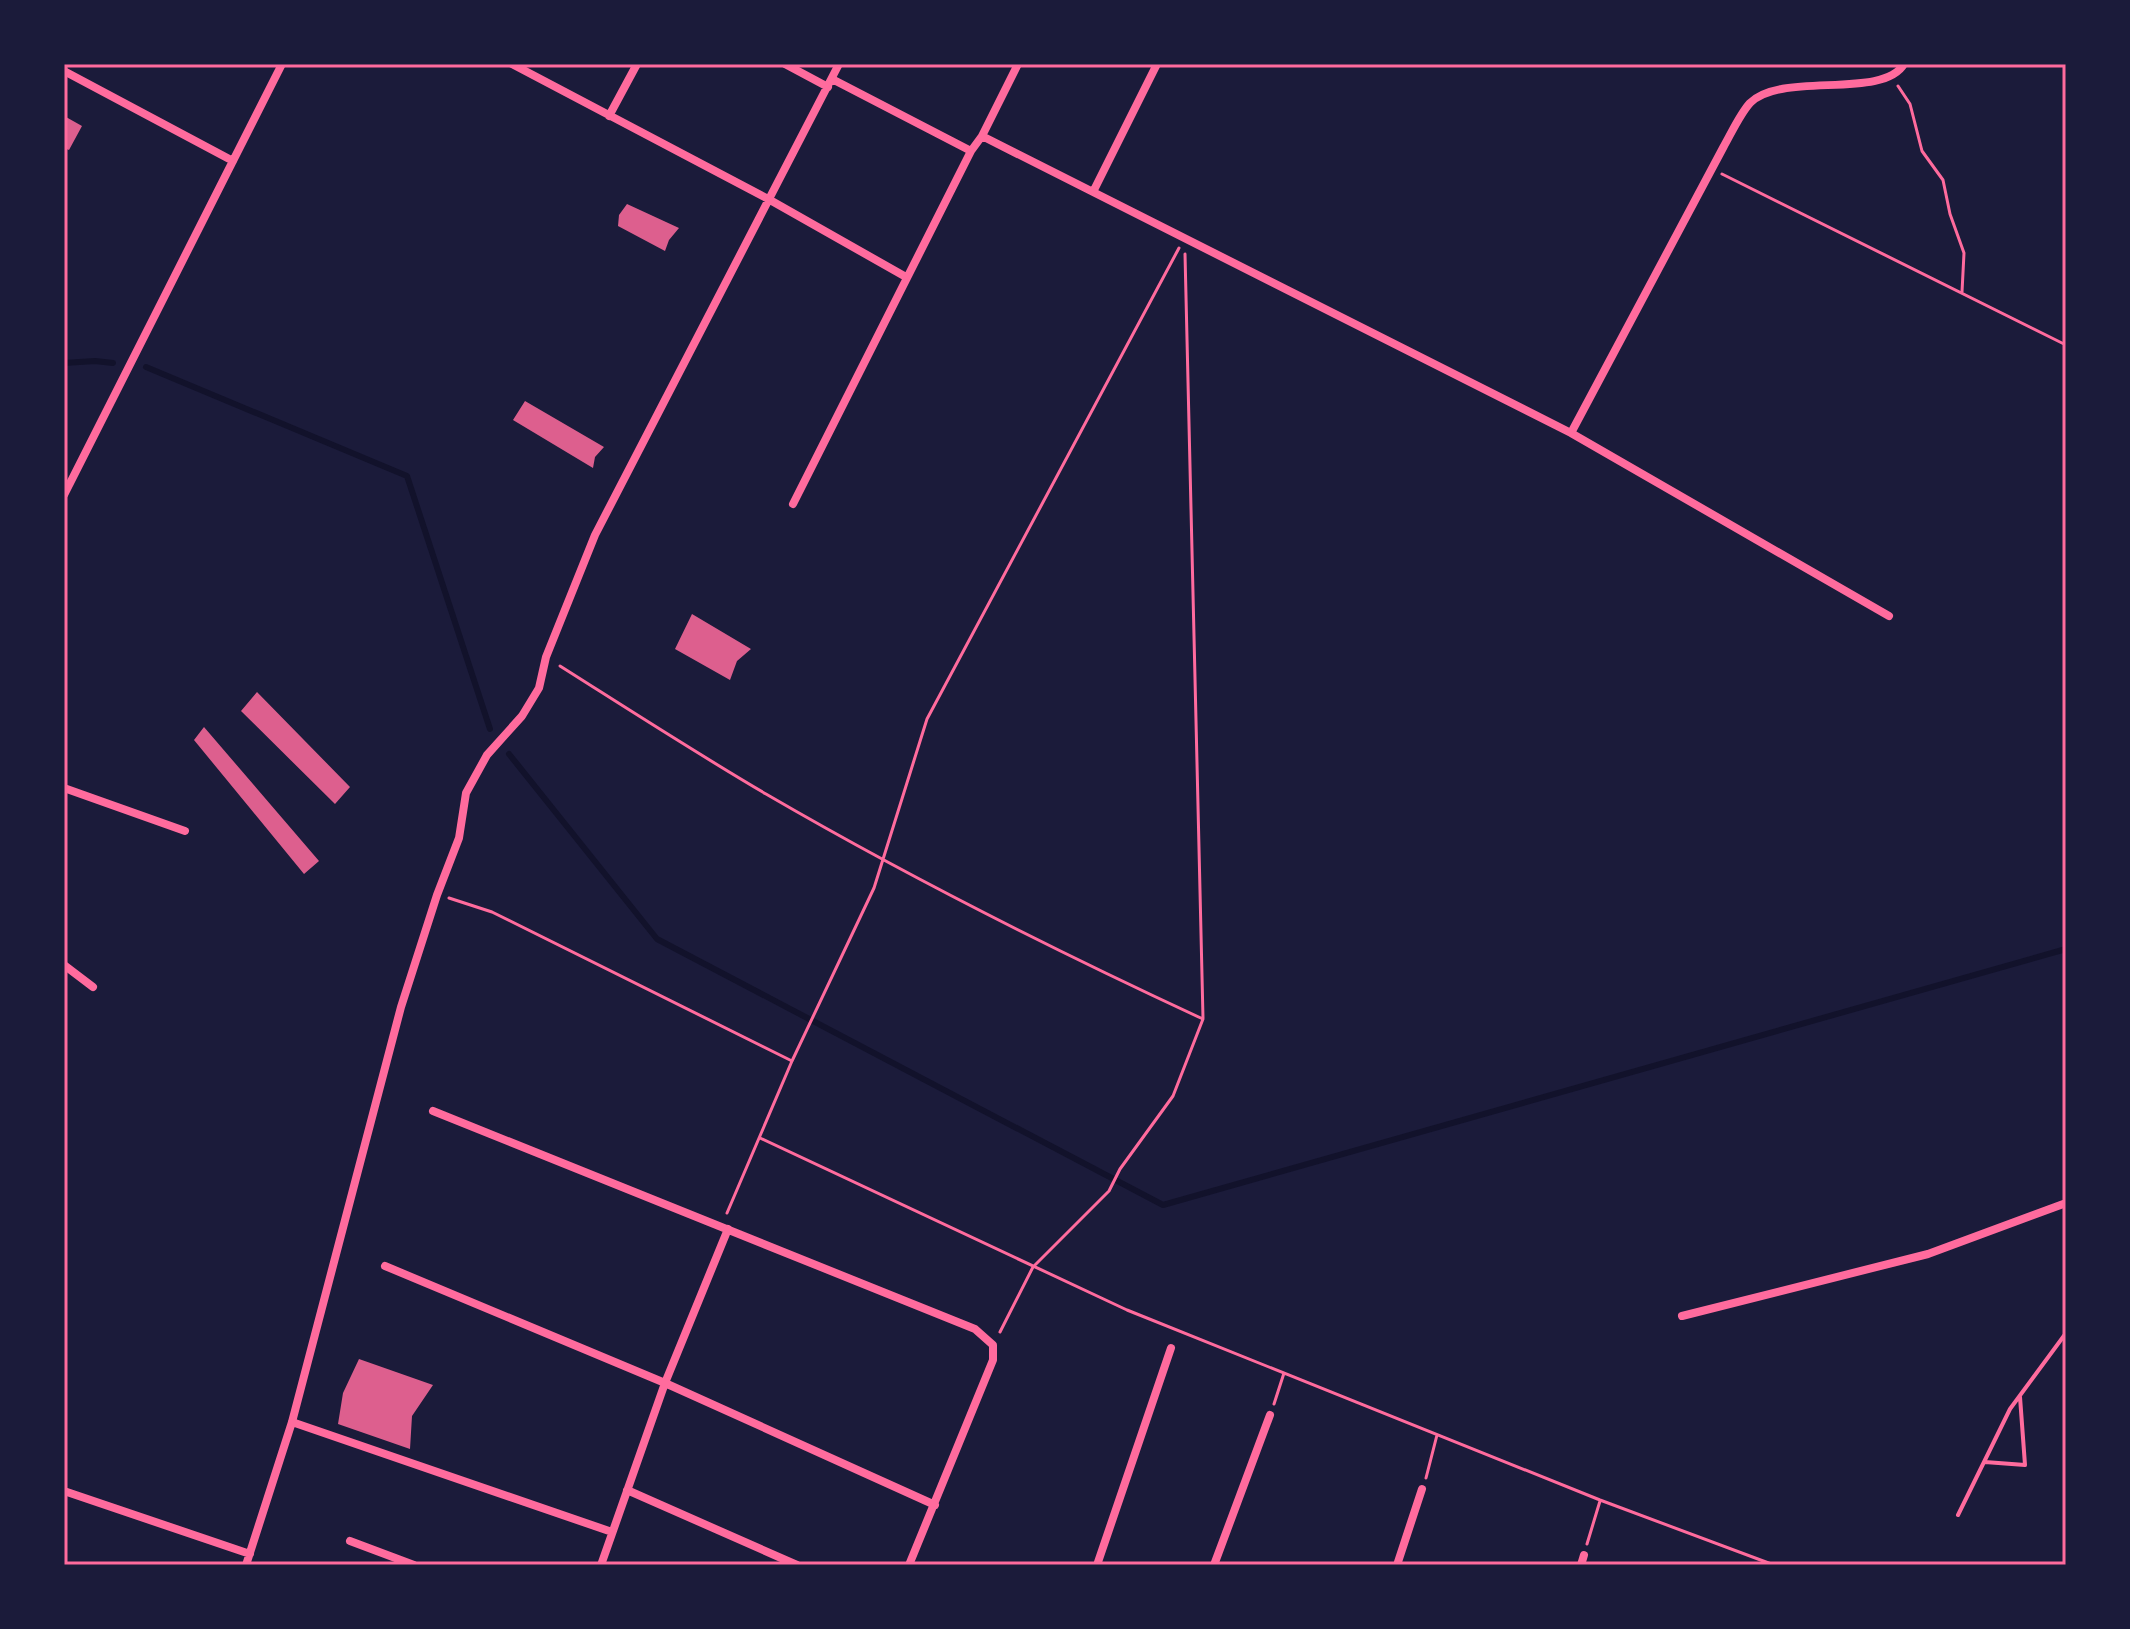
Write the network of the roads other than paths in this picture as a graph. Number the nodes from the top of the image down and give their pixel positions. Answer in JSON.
{"nodes":[{"id":1,"x":282,"y":64,"type":"edge"},
{"id":2,"x":512,"y":64,"type":"edge"},
{"id":3,"x":637,"y":64,"type":"edge"},
{"id":4,"x":785,"y":64,"type":"edge"},
{"id":5,"x":839,"y":64,"type":"edge"},
{"id":6,"x":1018,"y":64,"type":"edge"},
{"id":7,"x":1157,"y":64,"type":"edge"},
{"id":8,"x":1904,"y":64,"type":"edge"},
{"id":9,"x":64,"y":71,"type":"edge"},
{"id":10,"x":830,"y":83,"type":"junction"},
{"id":11,"x":609,"y":116,"type":"junction"},
{"id":12,"x":982,"y":136,"type":"junction"},
{"id":13,"x":971,"y":151,"type":"junction"},
{"id":14,"x":233,"y":161,"type":"junction"},
{"id":15,"x":1093,"y":192,"type":"junction"},
{"id":16,"x":770,"y":200,"type":"junction"},
{"id":17,"x":906,"y":277,"type":"junction"},
{"id":18,"x":1571,"y":433,"type":"junction"},
{"id":19,"x":64,"y":495,"type":"edge"},
{"id":20,"x":793,"y":504,"type":"dead end"},
{"id":21,"x":1889,"y":616,"type":"dead end"},
{"id":22,"x":64,"y":788,"type":"edge"},
{"id":23,"x":185,"y":831,"type":"dead end"},
{"id":24,"x":64,"y":965,"type":"edge"},
{"id":25,"x":93,"y":987,"type":"dead end"},
{"id":26,"x":433,"y":1111,"type":"dead end"},
{"id":27,"x":2066,"y":1203,"type":"edge"},
{"id":28,"x":725,"y":1227,"type":"junction"},
{"id":29,"x":385,"y":1266,"type":"dead end"},
{"id":30,"x":1682,"y":1316,"type":"dead end"},
{"id":31,"x":2066,"y":1333,"type":"edge"},
{"id":32,"x":1171,"y":1348,"type":"dead end"},
{"id":33,"x":665,"y":1383,"type":"junction"},
{"id":34,"x":2020,"y":1395,"type":"junction"},
{"id":35,"x":1270,"y":1415,"type":"road end"},
{"id":36,"x":292,"y":1422,"type":"junction"},
{"id":37,"x":1984,"y":1462,"type":"junction"},
{"id":38,"x":1422,"y":1489,"type":"road end"},
{"id":39,"x":627,"y":1490,"type":"junction"},
{"id":40,"x":64,"y":1491,"type":"edge"},
{"id":41,"x":935,"y":1505,"type":"junction"},
{"id":42,"x":1958,"y":1515,"type":"dead end"},
{"id":43,"x":612,"y":1532,"type":"junction"},
{"id":44,"x":350,"y":1541,"type":"dead end"},
{"id":45,"x":250,"y":1554,"type":"junction"},
{"id":46,"x":1584,"y":1555,"type":"road end"},
{"id":47,"x":246,"y":1565,"type":"edge"},
{"id":48,"x":414,"y":1565,"type":"edge"},
{"id":49,"x":601,"y":1565,"type":"edge"},
{"id":50,"x":797,"y":1565,"type":"edge"},
{"id":51,"x":909,"y":1565,"type":"edge"},
{"id":52,"x":1097,"y":1565,"type":"edge"},
{"id":53,"x":1214,"y":1565,"type":"edge"},
{"id":54,"x":1397,"y":1565,"type":"edge"},
{"id":55,"x":1581,"y":1565,"type":"edge"}],
"edges":[{"from":1,"to":14,"type":"street"},
{"from":2,"to":11,"type":"street"},
{"from":3,"to":11,"type":"street"},
{"from":4,"to":10,"type":"street"},
{"from":5,"to":10,"type":"street"},
{"from":6,"to":12,"type":"street"},
{"from":7,"to":15,"type":"street"},
{"from":8,"to":18,"type":"street"},
{"from":9,"to":14,"type":"street"},
{"from":10,"to":13,"type":"street"},
{"from":10,"to":16,"type":"street"},
{"from":11,"to":16,"type":"street"},
{"from":12,"to":13,"type":"street"},
{"from":12,"to":15,"type":"street"},
{"from":13,"to":17,"type":"street"},
{"from":14,"to":19,"type":"street"},
{"from":15,"to":18,"type":"street"},
{"from":16,"to":17,"type":"street"},
{"from":16,"to":36,"type":"street"},
{"from":17,"to":20,"type":"street"},
{"from":18,"to":21,"type":"street"},
{"from":22,"to":23,"type":"street"},
{"from":24,"to":25,"type":"street"},
{"from":26,"to":28,"type":"street"},
{"from":27,"to":30,"type":"street"},
{"from":28,"to":33,"type":"street"},
{"from":28,"to":41,"type":"street"},
{"from":29,"to":33,"type":"street"},
{"from":31,"to":34,"type":"lane"},
{"from":32,"to":52,"type":"street"},
{"from":33,"to":39,"type":"street"},
{"from":33,"to":41,"type":"street"},
{"from":34,"to":37,"type":"lane"},
{"from":34,"to":37,"type":"lane"},
{"from":35,"to":53,"type":"street"},
{"from":36,"to":43,"type":"street"},
{"from":36,"to":45,"type":"street"},
{"from":37,"to":42,"type":"lane"},
{"from":38,"to":54,"type":"street"},
{"from":39,"to":43,"type":"street"},
{"from":39,"to":50,"type":"street"},
{"from":40,"to":45,"type":"street"},
{"from":41,"to":51,"type":"street"},
{"from":43,"to":49,"type":"street"},
{"from":44,"to":48,"type":"street"},
{"from":45,"to":47,"type":"street"},
{"from":46,"to":55,"type":"street"}]}
